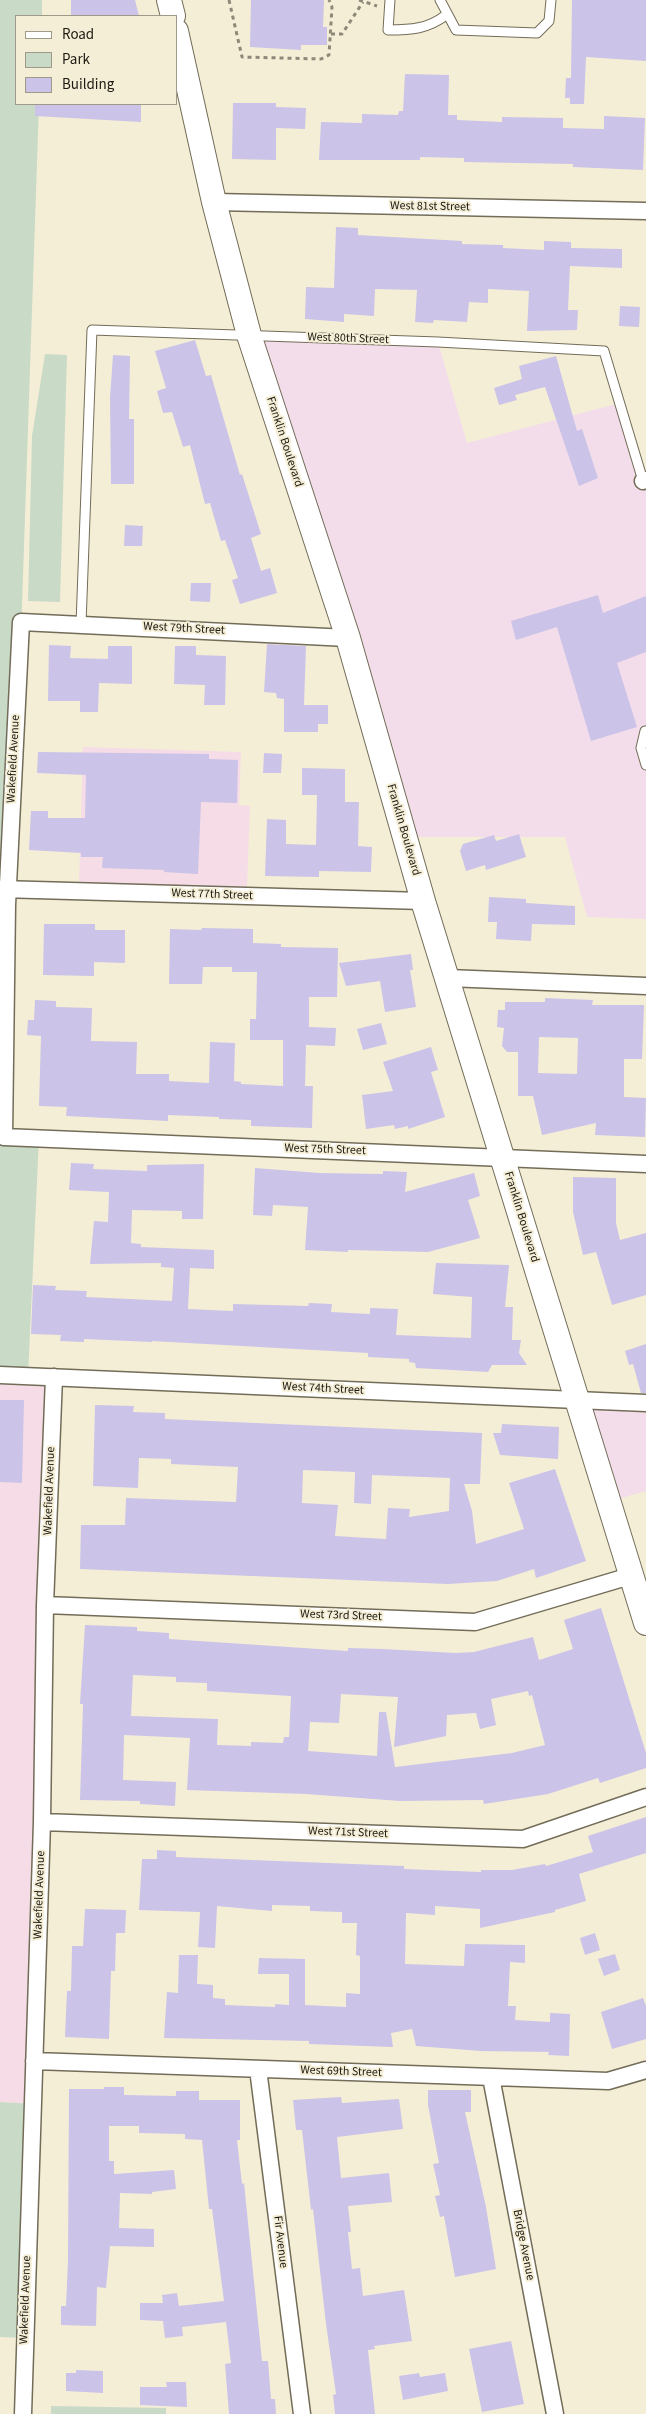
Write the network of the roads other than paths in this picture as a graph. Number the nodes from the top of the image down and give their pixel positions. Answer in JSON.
{"nodes":[{"id":1,"x":169,"y":0,"type":"edge"},
{"id":2,"x":390,"y":0,"type":"edge"},
{"id":3,"x":440,"y":0,"type":"edge"},
{"id":4,"x":551,"y":0,"type":"edge"},
{"id":5,"x":173,"y":15,"type":"edge"},
{"id":6,"x":446,"y":15,"type":"junction"},
{"id":7,"x":178,"y":49,"type":"edge"},
{"id":8,"x":182,"y":84,"type":"edge"},
{"id":9,"x":214,"y":202,"type":"junction"},
{"id":10,"x":646,"y":212,"type":"edge"},
{"id":11,"x":249,"y":335,"type":"junction"},
{"id":12,"x":644,"y":480,"type":"edge"},
{"id":13,"x":21,"y":622,"type":"joint"},
{"id":14,"x":81,"y":624,"type":"junction"},
{"id":15,"x":348,"y":638,"type":"junction"},
{"id":16,"x":645,"y":731,"type":"edge"},
{"id":17,"x":646,"y":765,"type":"edge"},
{"id":18,"x":4,"y":889,"type":"edge"},
{"id":19,"x":423,"y":901,"type":"junction"},
{"id":20,"x":448,"y":978,"type":"junction"},
{"id":21,"x":646,"y":986,"type":"edge"},
{"id":22,"x":4,"y":1137,"type":"joint"},
{"id":23,"x":503,"y":1157,"type":"junction"},
{"id":24,"x":646,"y":1164,"type":"edge"},
{"id":25,"x":0,"y":1375,"type":"edge"},
{"id":26,"x":54,"y":1377,"type":"junction"},
{"id":27,"x":576,"y":1400,"type":"junction"},
{"id":28,"x":646,"y":1403,"type":"edge"},
{"id":29,"x":630,"y":1576,"type":"junction"},
{"id":30,"x":46,"y":1605,"type":"junction"},
{"id":31,"x":646,"y":1624,"type":"edge"},
{"id":32,"x":646,"y":1797,"type":"edge"},
{"id":33,"x":42,"y":1822,"type":"junction"},
{"id":34,"x":34,"y":2061,"type":"junction"},
{"id":35,"x":258,"y":2069,"type":"junction"},
{"id":36,"x":646,"y":2070,"type":"edge"},
{"id":37,"x":491,"y":2077,"type":"junction"},
{"id":38,"x":23,"y":2414,"type":"edge"},
{"id":39,"x":302,"y":2414,"type":"edge"},
{"id":40,"x":555,"y":2414,"type":"edge"}],
"edges":[{"from":1,"to":5,"type":"street"},
{"from":2,"to":6,"type":"lane"},
{"from":3,"to":6,"type":"lane"},
{"from":4,"to":6,"type":"lane"},
{"from":7,"to":8,"type":"street","name":"Franklin Boulevard"},
{"from":8,"to":9,"type":"street","name":"Franklin Boulevard"},
{"from":9,"to":10,"type":"street","name":"West 81st Street"},
{"from":9,"to":11,"type":"street","name":"Franklin Boulevard"},
{"from":11,"to":12,"type":"lane","name":"West 80th Street"},
{"from":11,"to":14,"type":"lane","name":"West 80th Street"},
{"from":11,"to":15,"type":"street","name":"Franklin Boulevard"},
{"from":13,"to":14,"type":"street","name":"West 79th Street"},
{"from":13,"to":18,"type":"street","name":"Wakefield Avenue"},
{"from":14,"to":15,"type":"street","name":"West 79th Street"},
{"from":15,"to":19,"type":"street","name":"Franklin Boulevard"},
{"from":16,"to":17,"type":"lane"},
{"from":18,"to":19,"type":"street","name":"West 77th Street"},
{"from":18,"to":22,"type":"street","name":"Wakefield Avenue"},
{"from":19,"to":20,"type":"street","name":"Franklin Boulevard"},
{"from":20,"to":21,"type":"street"},
{"from":20,"to":23,"type":"street","name":"Franklin Boulevard"},
{"from":22,"to":23,"type":"street","name":"West 75th Street"},
{"from":23,"to":24,"type":"street","name":"West 75th Street"},
{"from":23,"to":27,"type":"street","name":"Franklin Boulevard"},
{"from":25,"to":26,"type":"street","name":"West 74th Street"},
{"from":26,"to":27,"type":"street","name":"West 74th Street"},
{"from":26,"to":30,"type":"street","name":"Wakefield Avenue"},
{"from":27,"to":28,"type":"street","name":"West 74th Street"},
{"from":27,"to":29,"type":"street","name":"Franklin Boulevard"},
{"from":29,"to":30,"type":"street","name":"West 73rd Street"},
{"from":29,"to":31,"type":"street","name":"Franklin Boulevard"},
{"from":30,"to":33,"type":"street","name":"Wakefield Avenue"},
{"from":32,"to":33,"type":"street","name":"West 71st Street"},
{"from":33,"to":34,"type":"street","name":"Wakefield Avenue"},
{"from":34,"to":35,"type":"street","name":"West 69th Street"},
{"from":34,"to":38,"type":"street","name":"Wakefield Avenue"},
{"from":35,"to":37,"type":"street","name":"West 69th Street"},
{"from":35,"to":39,"type":"street","name":"Fir Avenue"},
{"from":36,"to":37,"type":"street","name":"West 69th Street"},
{"from":37,"to":40,"type":"street","name":"Bridge Avenue"}]}
